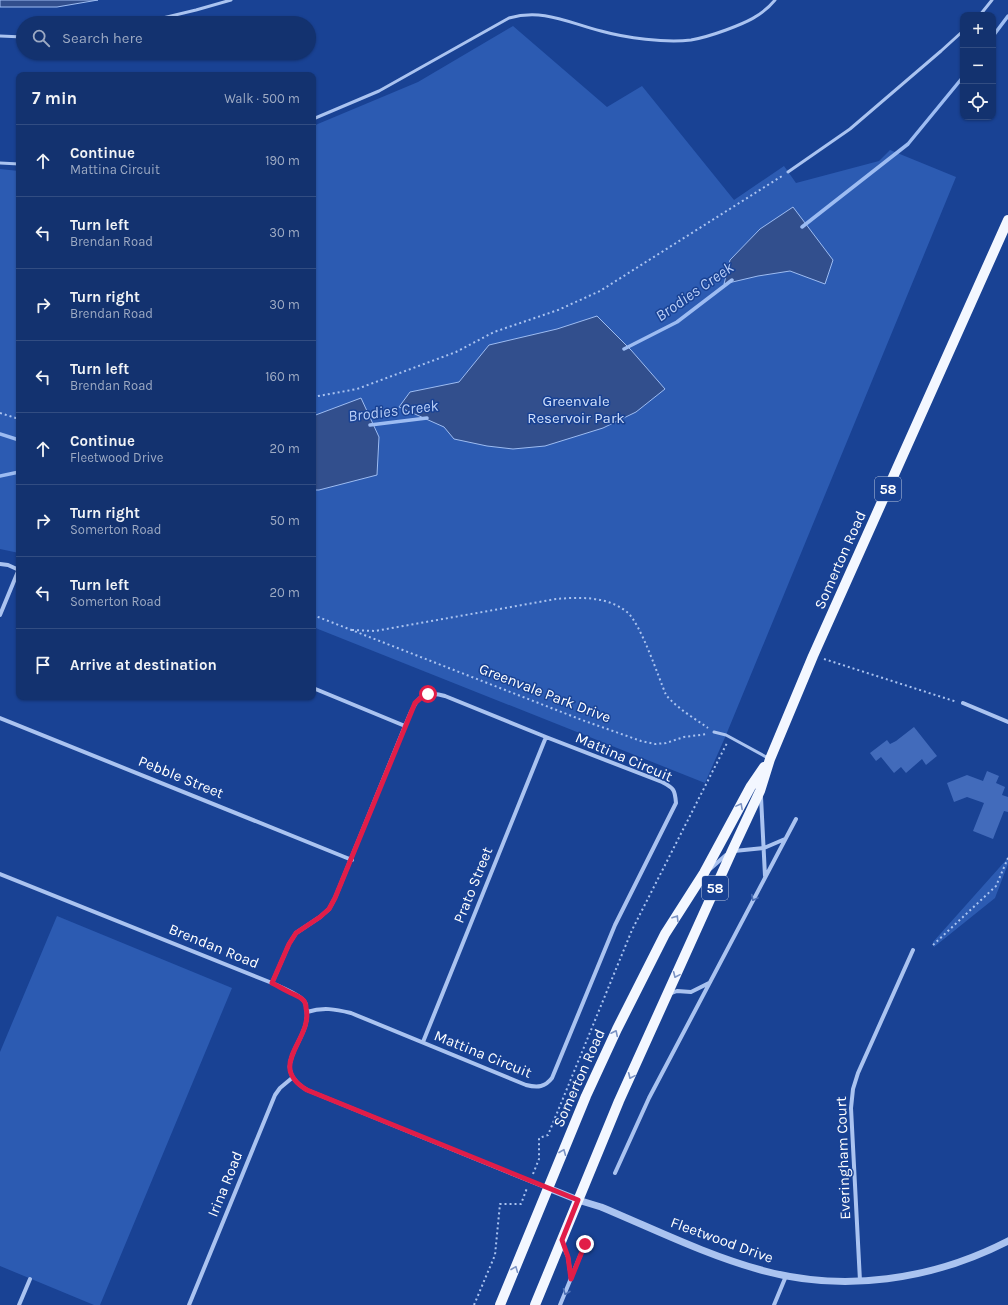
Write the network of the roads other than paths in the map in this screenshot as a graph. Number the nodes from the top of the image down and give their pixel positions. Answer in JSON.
{"nodes":[{"id":1,"x":231,"y":0,"type":"edge"},
{"id":2,"x":774,"y":0,"type":"edge"},
{"id":3,"x":992,"y":0,"type":"edge"},
{"id":4,"x":982,"y":12,"type":"edge"},
{"id":5,"x":171,"y":16,"type":"edge"},
{"id":6,"x":960,"y":34,"type":"edge"},
{"id":7,"x":0,"y":36,"type":"edge"},
{"id":8,"x":16,"y":37,"type":"edge"},
{"id":9,"x":316,"y":118,"type":"edge"},
{"id":10,"x":0,"y":163,"type":"edge"},
{"id":11,"x":16,"y":164,"type":"edge"},
{"id":12,"x":788,"y":172,"type":"road end"},
{"id":13,"x":1008,"y":220,"type":"edge"},
{"id":14,"x":0,"y":564,"type":"edge"},
{"id":15,"x":16,"y":569,"type":"edge"},
{"id":16,"x":16,"y":577,"type":"edge"},
{"id":17,"x":0,"y":615,"type":"edge"},
{"id":18,"x":316,"y":689,"type":"edge"},
{"id":19,"x":963,"y":704,"type":"road end"},
{"id":20,"x":0,"y":718,"type":"edge"},
{"id":21,"x":1008,"y":722,"type":"edge"},
{"id":22,"x":405,"y":726,"type":"junction"},
{"id":23,"x":714,"y":732,"type":"road end"},
{"id":24,"x":546,"y":737,"type":"junction"},
{"id":25,"x":770,"y":759,"type":"junction"},
{"id":26,"x":760,"y":790,"type":"junction"},
{"id":27,"x":796,"y":819,"type":"dead end"},
{"id":28,"x":786,"y":839,"type":"junction"},
{"id":29,"x":764,"y":848,"type":"junction"},
{"id":30,"x":732,"y":851,"type":"junction"},
{"id":31,"x":352,"y":860,"type":"junction"},
{"id":32,"x":704,"y":873,"type":"junction"},
{"id":33,"x":0,"y":874,"type":"edge"},
{"id":34,"x":765,"y":877,"type":"junction"},
{"id":35,"x":913,"y":950,"type":"dead end"},
{"id":36,"x":272,"y":983,"type":"junction"},
{"id":37,"x":710,"y":983,"type":"junction"},
{"id":38,"x":668,"y":994,"type":"junction"},
{"id":39,"x":307,"y":1012,"type":"junction"},
{"id":40,"x":423,"y":1042,"type":"junction"},
{"id":41,"x":292,"y":1078,"type":"junction"},
{"id":42,"x":615,"y":1173,"type":"dead end"},
{"id":43,"x":548,"y":1188,"type":"junction"},
{"id":44,"x":578,"y":1200,"type":"junction"},
{"id":45,"x":562,"y":1240,"type":"junction"},
{"id":46,"x":1008,"y":1242,"type":"edge"},
{"id":47,"x":585,"y":1244,"type":"dead end"},
{"id":48,"x":786,"y":1276,"type":"junction"},
{"id":49,"x":30,"y":1279,"type":"dead end"},
{"id":50,"x":571,"y":1279,"type":"junction"},
{"id":51,"x":860,"y":1282,"type":"junction"},
{"id":52,"x":19,"y":1305,"type":"edge"},
{"id":53,"x":189,"y":1305,"type":"edge"},
{"id":54,"x":500,"y":1305,"type":"edge"},
{"id":55,"x":535,"y":1305,"type":"edge"},
{"id":56,"x":560,"y":1305,"type":"edge"},
{"id":57,"x":774,"y":1305,"type":"edge"}],
"edges":[{"from":1,"to":5,"type":"lane"},
{"from":2,"to":9,"type":"lane"},
{"from":3,"to":4,"type":"lane"},
{"from":6,"to":12,"type":"lane"},
{"from":7,"to":8,"type":"lane"},
{"from":10,"to":11,"type":"lane"},
{"from":13,"to":25,"type":"main road","name":"Somerton Road","number":"58"},
{"from":14,"to":15,"type":"street"},
{"from":16,"to":17,"type":"street"},
{"from":18,"to":22,"type":"street"},
{"from":19,"to":21,"type":"street"},
{"from":20,"to":31,"type":"street","name":"Pebble Street"},
{"from":22,"to":24,"type":"street","name":"Mattina Circuit"},
{"from":22,"to":31,"type":"street","name":"Mattina Circuit"},
{"from":23,"to":25,"type":"lane"},
{"from":24,"to":40,"type":"street","name":"Prato Street"},
{"from":24,"to":40,"type":"street","name":"Mattina Circuit"},
{"from":25,"to":26,"type":"main road","name":"Somerton Road","number":"58"},
{"from":32,"to":25,"type":"main road","name":"Somerton Road","one_way":true},
{"from":26,"to":29,"type":"street","name":"Somerton Road"},
{"from":26,"to":30,"type":"main road","name":"Somerton Road","number":"58"},
{"from":27,"to":28,"type":"street","name":"Somerton Road"},
{"from":28,"to":29,"type":"street"},
{"from":28,"to":34,"type":"street","name":"Somerton Road"},
{"from":29,"to":30,"type":"street"},
{"from":29,"to":34,"type":"street","name":"Somerton Road"},
{"from":30,"to":32,"type":"street","name":"Somerton Road"},
{"from":30,"to":38,"type":"main road","name":"Somerton Road","number":"58","one_way":true},
{"from":31,"to":36,"type":"street","name":"Mattina Circuit"},
{"from":43,"to":32,"type":"main road","name":"Somerton Road","one_way":true},
{"from":33,"to":36,"type":"street","name":"Brendan Road"},
{"from":34,"to":37,"type":"street","name":"Somerton Road","one_way":true},
{"from":35,"to":51,"type":"street","name":"Everingham Court"},
{"from":36,"to":39,"type":"street","name":"Brendan Road"},
{"from":37,"to":38,"type":"street"},
{"from":37,"to":42,"type":"street","name":"Somerton Road"},
{"from":38,"to":44,"type":"main road","name":"Somerton Road","number":"58","one_way":true},
{"from":39,"to":40,"type":"street","name":"Mattina Circuit"},
{"from":39,"to":41,"type":"street"},
{"from":41,"to":43,"type":"street"},
{"from":41,"to":53,"type":"street","name":"Irina Road"},
{"from":43,"to":44,"type":"street","name":"Fleetwood Drive"},
{"from":54,"to":43,"type":"main road","name":"Somerton Road","one_way":true},
{"from":44,"to":45,"type":"main road","name":"Somerton Road","number":"58"},
{"from":44,"to":48,"type":"street","name":"Fleetwood Drive"},
{"from":45,"to":50,"type":"street"},
{"from":45,"to":55,"type":"main road","name":"Somerton Road","number":"58"},
{"from":46,"to":51,"type":"street","name":"Fleetwood Drive"},
{"from":47,"to":50,"type":"street"},
{"from":48,"to":51,"type":"street","name":"Fleetwood Drive"},
{"from":48,"to":57,"type":"street"},
{"from":49,"to":52,"type":"street"},
{"from":50,"to":56,"type":"street","one_way":true}]}
